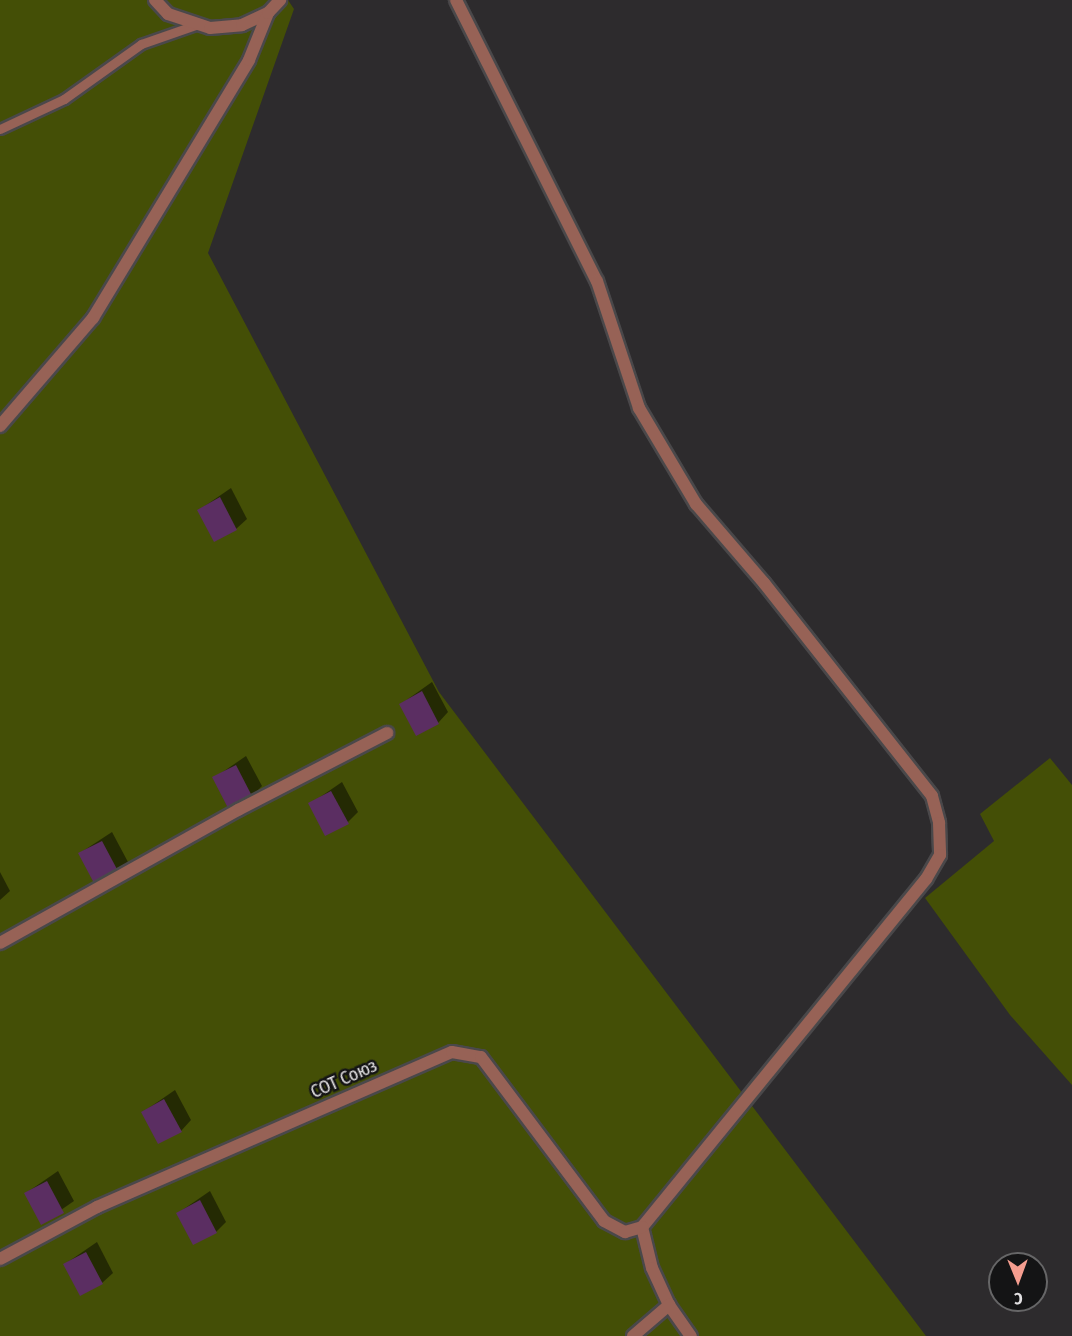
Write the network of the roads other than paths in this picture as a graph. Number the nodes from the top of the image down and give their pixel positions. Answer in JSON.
{"nodes":[{"id":1,"x":156,"y":0,"type":"edge"},
{"id":2,"x":280,"y":0,"type":"edge"},
{"id":3,"x":456,"y":0,"type":"edge"},
{"id":4,"x":268,"y":13,"type":"junction"},
{"id":5,"x":198,"y":24,"type":"junction"},
{"id":6,"x":0,"y":129,"type":"edge"},
{"id":7,"x":0,"y":426,"type":"edge"},
{"id":8,"x":387,"y":733,"type":"dead end"},
{"id":9,"x":0,"y":943,"type":"edge"},
{"id":10,"x":642,"y":1227,"type":"junction"},
{"id":11,"x":0,"y":1259,"type":"edge"},
{"id":12,"x":669,"y":1305,"type":"junction"},
{"id":13,"x":633,"y":1336,"type":"edge"},
{"id":14,"x":691,"y":1336,"type":"edge"}],
"edges":[{"from":1,"to":5,"type":"street"},
{"from":2,"to":4,"type":"street"},
{"from":3,"to":10,"type":"street"},
{"from":4,"to":5,"type":"street"},
{"from":4,"to":7,"type":"street"},
{"from":5,"to":6,"type":"lane"},
{"from":8,"to":9,"type":"street"},
{"from":10,"to":11,"type":"street","name":"СОТ Союз"},
{"from":10,"to":12,"type":"street"},
{"from":12,"to":13,"type":"street"},
{"from":12,"to":14,"type":"street"}]}
